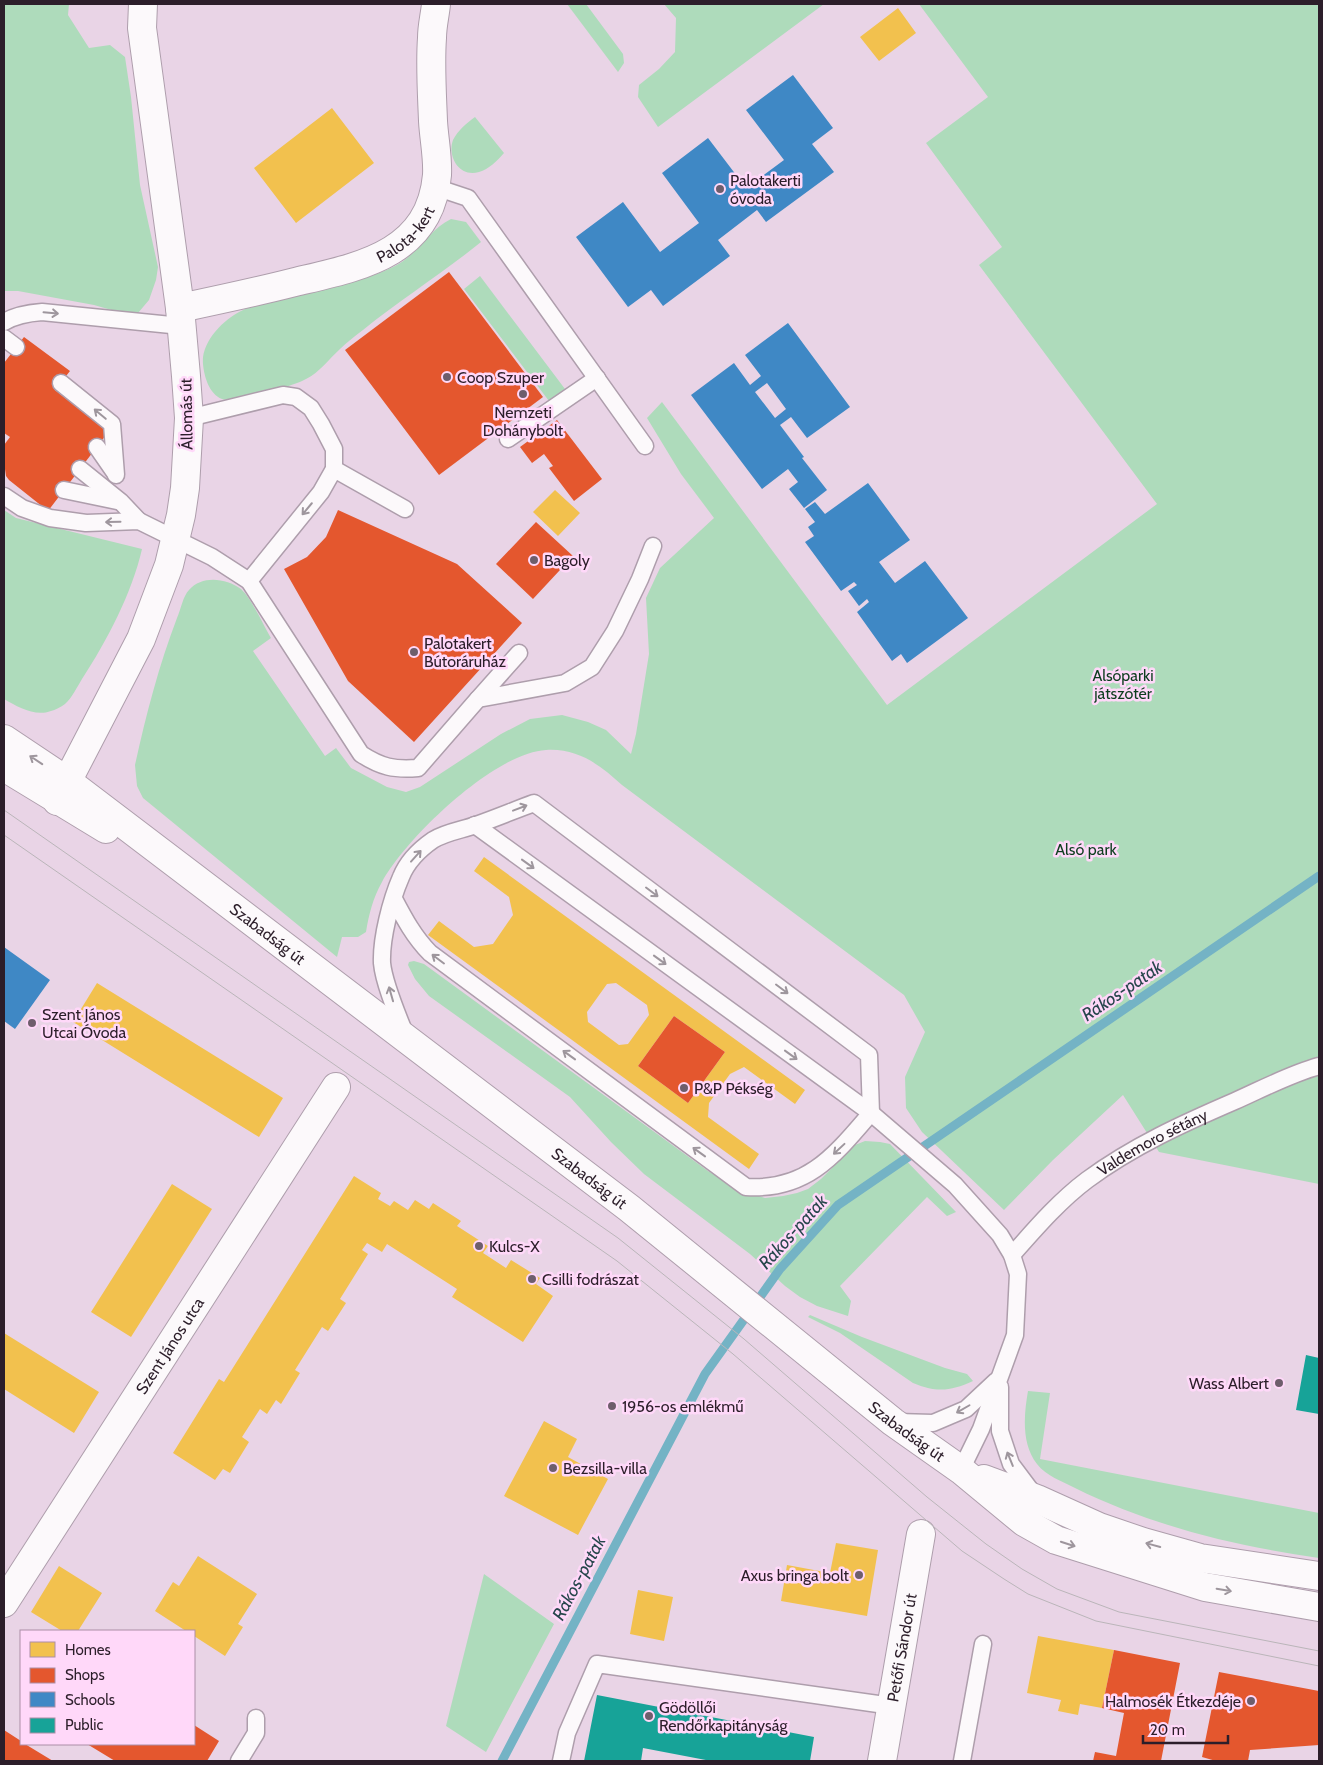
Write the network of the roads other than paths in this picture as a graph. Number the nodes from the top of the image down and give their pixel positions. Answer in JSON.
{"nodes":[{"id":1,"x":143,"y":4,"type":"edge"},
{"id":2,"x":436,"y":4,"type":"edge"},
{"id":3,"x":435,"y":187,"type":"junction"},
{"id":4,"x":180,"y":317,"type":"junction"},
{"id":5,"x":4,"y":322,"type":"edge"},
{"id":6,"x":597,"y":378,"type":"junction"},
{"id":7,"x":61,"y":387,"type":"dead end"},
{"id":8,"x":189,"y":418,"type":"junction"},
{"id":9,"x":508,"y":439,"type":"dead end"},
{"id":10,"x":97,"y":446,"type":"dead end"},
{"id":11,"x":644,"y":446,"type":"dead end"},
{"id":12,"x":334,"y":468,"type":"junction"},
{"id":13,"x":80,"y":469,"type":"dead end"},
{"id":14,"x":116,"y":475,"type":"junction"},
{"id":15,"x":64,"y":490,"type":"dead end"},
{"id":16,"x":4,"y":496,"type":"edge"},
{"id":17,"x":121,"y":502,"type":"junction"},
{"id":18,"x":405,"y":509,"type":"dead end"},
{"id":19,"x":139,"y":521,"type":"junction"},
{"id":20,"x":176,"y":538,"type":"junction"},
{"id":21,"x":652,"y":546,"type":"dead end"},
{"id":22,"x":248,"y":580,"type":"junction"},
{"id":23,"x":519,"y":652,"type":"dead end"},
{"id":24,"x":478,"y":699,"type":"junction"},
{"id":25,"x":4,"y":739,"type":"edge"},
{"id":26,"x":4,"y":768,"type":"edge"},
{"id":27,"x":62,"y":791,"type":"junction"},
{"id":28,"x":475,"y":825,"type":"junction"},
{"id":29,"x":394,"y":899,"type":"junction"},
{"id":30,"x":408,"y":1040,"type":"junction"},
{"id":31,"x":1319,"y":1066,"type":"edge"},
{"id":32,"x":336,"y":1087,"type":"dead end"},
{"id":33,"x":871,"y":1113,"type":"junction"},
{"id":34,"x":1012,"y":1254,"type":"junction"},
{"id":35,"x":1000,"y":1378,"type":"junction"},
{"id":36,"x":893,"y":1422,"type":"junction"},
{"id":37,"x":961,"y":1470,"type":"junction"},
{"id":38,"x":1037,"y":1500,"type":"junction"},
{"id":39,"x":921,"y":1534,"type":"dead end"},
{"id":40,"x":1319,"y":1576,"type":"edge"},
{"id":41,"x":4,"y":1603,"type":"edge"},
{"id":42,"x":1319,"y":1607,"type":"edge"},
{"id":43,"x":983,"y":1644,"type":"dead end"},
{"id":44,"x":892,"y":1706,"type":"junction"},
{"id":45,"x":256,"y":1718,"type":"dead end"},
{"id":46,"x":239,"y":1761,"type":"edge"},
{"id":47,"x":561,"y":1761,"type":"edge"},
{"id":48,"x":882,"y":1761,"type":"edge"},
{"id":49,"x":962,"y":1761,"type":"edge"}],
"edges":[{"from":1,"to":4,"type":"main road","name":"Állomás út"},
{"from":2,"to":3,"type":"main road","name":"Palota-kert"},
{"from":3,"to":4,"type":"main road","name":"Palota-kert"},
{"from":3,"to":6,"type":"lane"},
{"from":5,"to":4,"type":"lane","one_way":true},
{"from":4,"to":8,"type":"main road","name":"Állomás út"},
{"from":6,"to":9,"type":"lane"},
{"from":6,"to":11,"type":"lane"},
{"from":14,"to":7,"type":"lane","one_way":true},
{"from":8,"to":12,"type":"lane"},
{"from":8,"to":20,"type":"main road","name":"Állomás út"},
{"from":10,"to":14,"type":"lane"},
{"from":12,"to":18,"type":"lane"},
{"from":12,"to":22,"type":"lane","one_way":true},
{"from":13,"to":17,"type":"lane"},
{"from":14,"to":17,"type":"lane"},
{"from":15,"to":17,"type":"lane"},
{"from":19,"to":16,"type":"lane","one_way":true},
{"from":17,"to":19,"type":"lane"},
{"from":19,"to":20,"type":"lane"},
{"from":20,"to":22,"type":"lane"},
{"from":20,"to":27,"type":"main road","name":"Állomás út"},
{"from":21,"to":24,"type":"lane"},
{"from":22,"to":24,"type":"lane"},
{"from":23,"to":24,"type":"lane"},
{"from":27,"to":25,"type":"main road","name":"Szabadság út","one_way":true},
{"from":26,"to":27,"type":"main road","name":"Szabadság út"},
{"from":27,"to":30,"type":"main road","name":"Szabadság út"},
{"from":29,"to":28,"type":"lane","one_way":true},
{"from":28,"to":33,"type":"lane","one_way":true},
{"from":28,"to":33,"type":"lane","one_way":true},
{"from":30,"to":29,"type":"lane","one_way":true},
{"from":33,"to":29,"type":"lane","one_way":true},
{"from":30,"to":36,"type":"main road","name":"Szabadság út"},
{"from":31,"to":34,"type":"lane","name":"Valdemoro sétány"},
{"from":32,"to":41,"type":"main road","name":"Szent János utca"},
{"from":33,"to":34,"type":"lane"},
{"from":34,"to":35,"type":"lane"},
{"from":35,"to":36,"type":"lane","one_way":true},
{"from":35,"to":37,"type":"lane"},
{"from":38,"to":35,"type":"lane","one_way":true},
{"from":36,"to":37,"type":"main road","name":"Szabadság út"},
{"from":37,"to":38,"type":"main road","name":"Szabadság út"},
{"from":37,"to":42,"type":"main road","name":"Szabadság út","one_way":true},
{"from":40,"to":38,"type":"main road","name":"Szabadság út","one_way":true},
{"from":39,"to":44,"type":"main road","name":"Petőfi Sándor út"},
{"from":43,"to":49,"type":"lane"},
{"from":44,"to":47,"type":"lane"},
{"from":44,"to":48,"type":"main road","name":"Petőfi Sándor út"},
{"from":45,"to":46,"type":"lane"}]}
